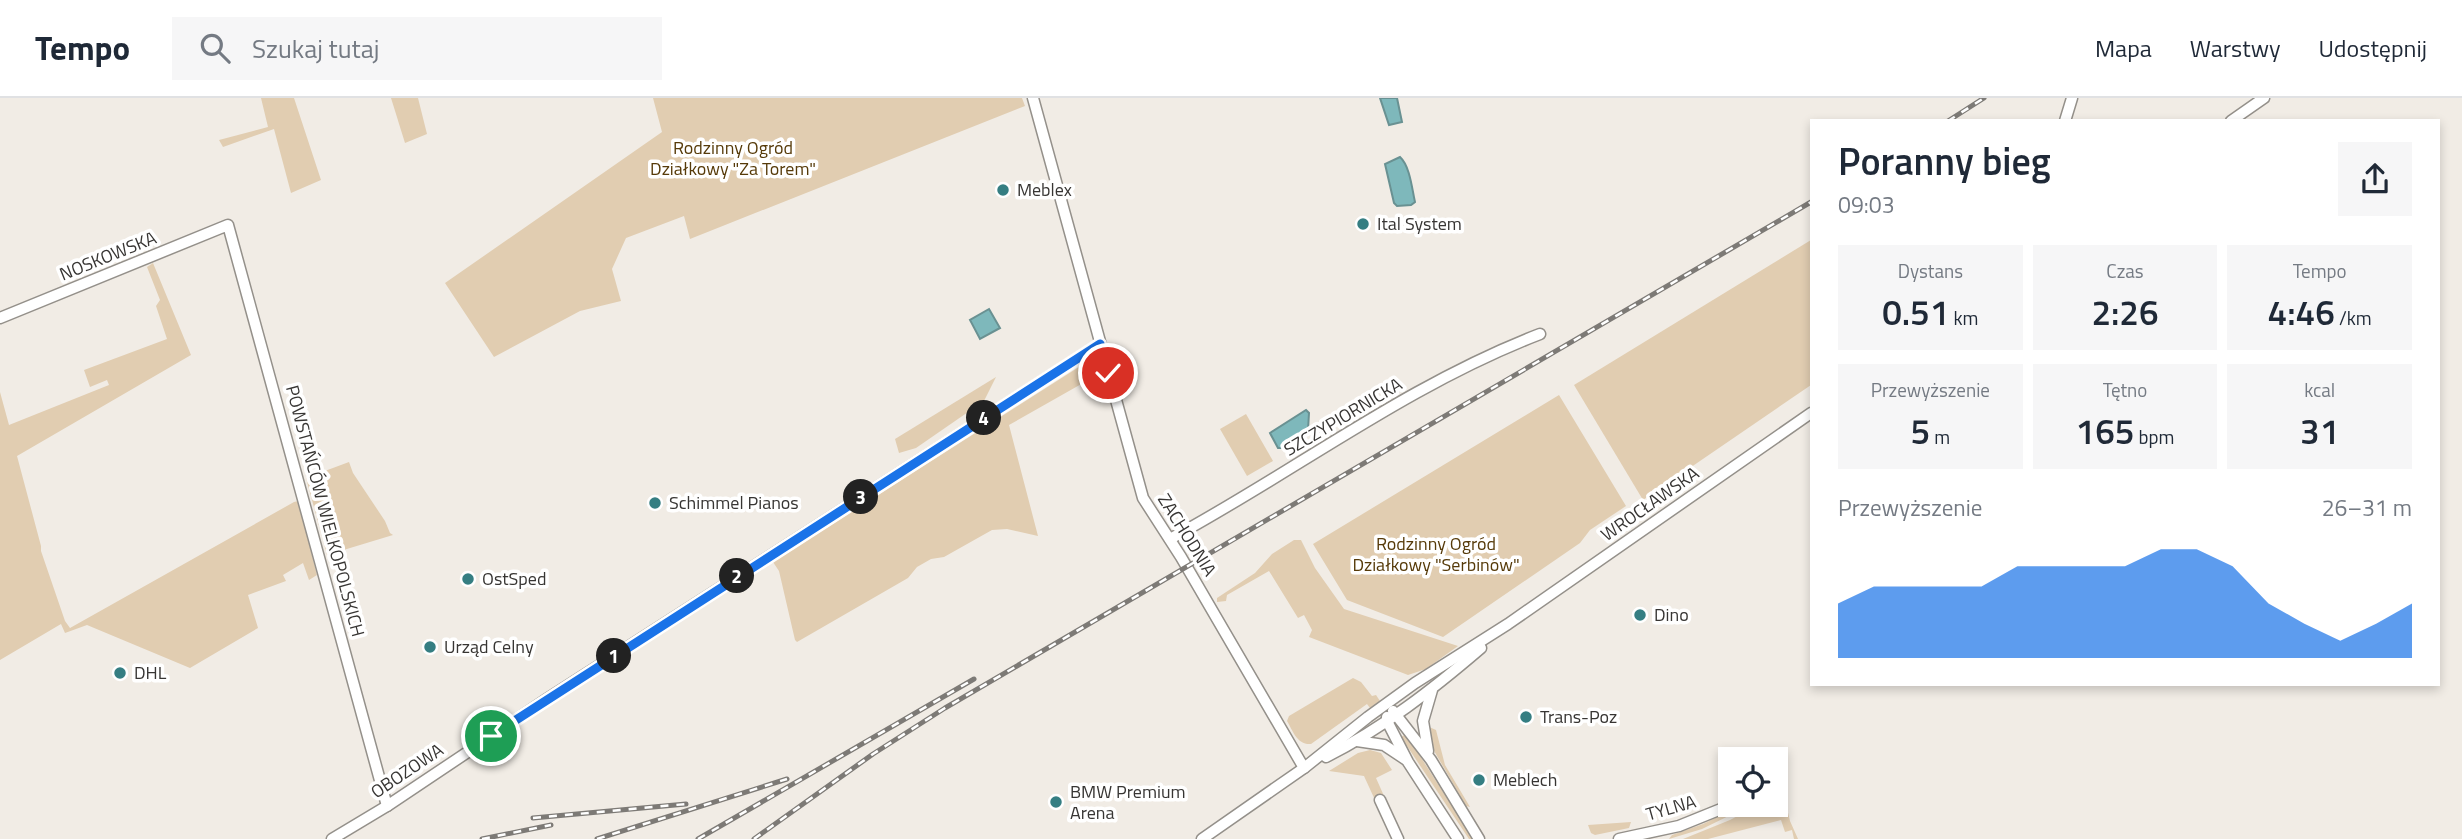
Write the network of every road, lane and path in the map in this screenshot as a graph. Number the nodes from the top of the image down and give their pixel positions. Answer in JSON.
{"nodes":[{"id":1,"x":1033,"y":98,"type":"edge"},
{"id":2,"x":2072,"y":98,"type":"edge"},
{"id":3,"x":2264,"y":98,"type":"edge"},
{"id":4,"x":2066,"y":119,"type":"edge"},
{"id":5,"x":2234,"y":119,"type":"edge"},
{"id":6,"x":228,"y":225,"type":"joint"},
{"id":7,"x":0,"y":318,"type":"edge"},
{"id":8,"x":1540,"y":334,"type":"dead end"},
{"id":9,"x":1100,"y":344,"type":"junction"},
{"id":10,"x":1810,"y":414,"type":"edge"},
{"id":11,"x":1170,"y":539,"type":"junction"},
{"id":12,"x":1508,"y":624,"type":"junction"},
{"id":13,"x":1432,"y":690,"type":"junction"},
{"id":14,"x":1387,"y":703,"type":"junction"},
{"id":15,"x":1392,"y":718,"type":"junction"},
{"id":16,"x":1357,"y":741,"type":"junction"},
{"id":17,"x":1431,"y":760,"type":"junction"},
{"id":18,"x":1408,"y":762,"type":"junction"},
{"id":19,"x":1304,"y":768,"type":"junction"},
{"id":20,"x":1380,"y":800,"type":"dead end"},
{"id":21,"x":387,"y":806,"type":"junction"},
{"id":22,"x":1718,"y":810,"type":"edge"},
{"id":23,"x":332,"y":839,"type":"edge"},
{"id":24,"x":1202,"y":839,"type":"edge"},
{"id":25,"x":1398,"y":839,"type":"edge"},
{"id":26,"x":1458,"y":839,"type":"edge"},
{"id":27,"x":1479,"y":839,"type":"edge"},
{"id":28,"x":1619,"y":839,"type":"edge"}],
"edges":[{"from":1,"to":9,"type":"street","name":"ZACHODNIA"},
{"from":2,"to":4,"type":"street"},
{"from":3,"to":5,"type":"street"},
{"from":6,"to":7,"type":"street","name":"NOSKOWSKA"},
{"from":6,"to":21,"type":"street","name":"POWSTAŃCÓW WIELKOPOLSKICH"},
{"from":8,"to":11,"type":"street","name":"SZCZYPIORNICKA"},
{"from":9,"to":11,"type":"street","name":"ZACHODNIA"},
{"from":9,"to":21,"type":"street","name":"OBOZOWA"},
{"from":10,"to":12,"type":"street","name":"WROCŁAWSKA"},
{"from":11,"to":19,"type":"street","name":"ZACHODNIA"},
{"from":12,"to":13,"type":"street","name":"WROCŁAWSKA"},
{"from":12,"to":14,"type":"street","name":"WROCŁAWSKA"},
{"from":13,"to":15,"type":"street","name":"WROCŁAWSKA"},
{"from":13,"to":17,"type":"street"},
{"from":14,"to":15,"type":"street"},
{"from":14,"to":19,"type":"street","name":"WROCŁAWSKA"},
{"from":15,"to":16,"type":"street","name":"WROCŁAWSKA"},
{"from":15,"to":17,"type":"street"},
{"from":15,"to":18,"type":"street"},
{"from":16,"to":18,"type":"street"},
{"from":16,"to":19,"type":"street","name":"WROCŁAWSKA"},
{"from":17,"to":27,"type":"street"},
{"from":18,"to":26,"type":"street"},
{"from":19,"to":24,"type":"street","name":"WROCŁAWSKA"},
{"from":20,"to":25,"type":"street"},
{"from":21,"to":23,"type":"street","name":"OBOZOWA"},
{"from":22,"to":28,"type":"street","name":"TYLNA"}]}
